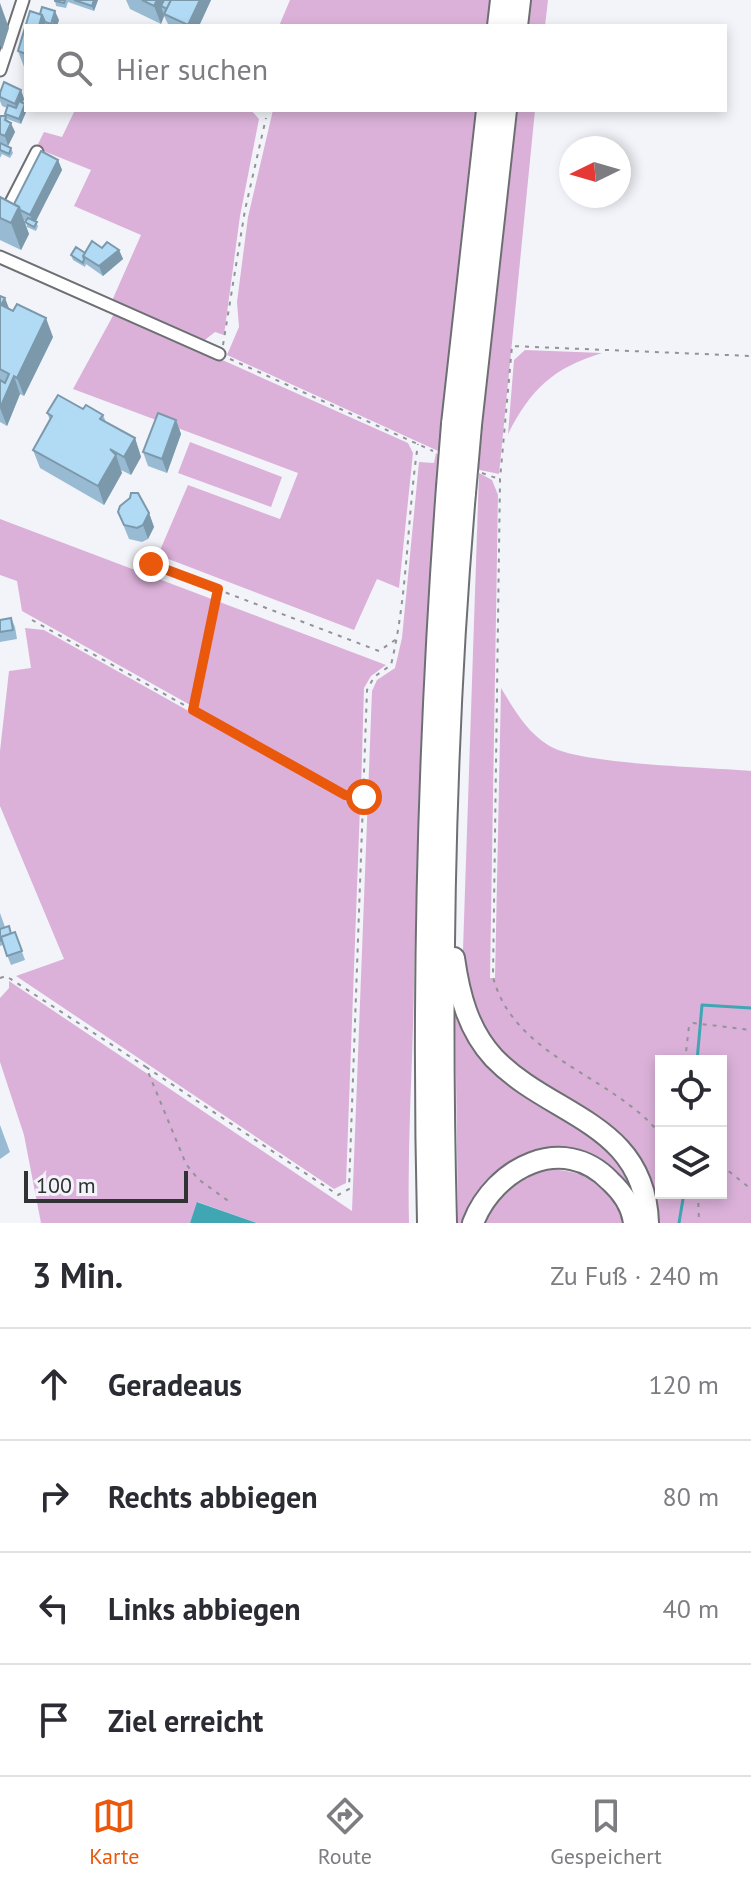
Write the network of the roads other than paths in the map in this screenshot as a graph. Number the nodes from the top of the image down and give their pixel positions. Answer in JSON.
{"nodes":[{"id":1,"x":23,"y":0,"type":"edge"},
{"id":2,"x":501,"y":0,"type":"edge"},
{"id":3,"x":520,"y":0,"type":"edge"},
{"id":4,"x":0,"y":21,"type":"edge"},
{"id":5,"x":498,"y":24,"type":"edge"},
{"id":6,"x":517,"y":24,"type":"edge"},
{"id":7,"x":17,"y":26,"type":"junction"},
{"id":8,"x":0,"y":70,"type":"edge"},
{"id":9,"x":487,"y":112,"type":"edge"},
{"id":10,"x":506,"y":112,"type":"edge"},
{"id":11,"x":37,"y":152,"type":"edge"},
{"id":12,"x":0,"y":224,"type":"edge"},
{"id":13,"x":0,"y":257,"type":"edge"},
{"id":14,"x":219,"y":354,"type":"road end"},
{"id":15,"x":461,"y":424,"type":"junction"},
{"id":16,"x":456,"y":490,"type":"junction"},
{"id":17,"x":445,"y":913,"type":"junction"},
{"id":18,"x":428,"y":1223,"type":"edge"},
{"id":19,"x":446,"y":1223,"type":"edge"},
{"id":20,"x":473,"y":1223,"type":"edge"},
{"id":21,"x":634,"y":1223,"type":"edge"},
{"id":22,"x":648,"y":1223,"type":"edge"}],
"edges":[{"from":1,"to":7,"type":"street"},
{"from":2,"to":5,"type":"highway"},
{"from":3,"to":6,"type":"highway"},
{"from":4,"to":7,"type":"street"},
{"from":7,"to":8,"type":"street"},
{"from":9,"to":15,"type":"highway"},
{"from":10,"to":15,"type":"highway"},
{"from":11,"to":12,"type":"street"},
{"from":13,"to":14,"type":"street"},
{"from":15,"to":16,"type":"highway","bridge":true},
{"from":16,"to":17,"type":"highway"},
{"from":16,"to":18,"type":"highway"},
{"from":17,"to":19,"type":"highway"},
{"from":17,"to":22,"type":"highway"},
{"from":20,"to":21,"type":"highway"}]}
